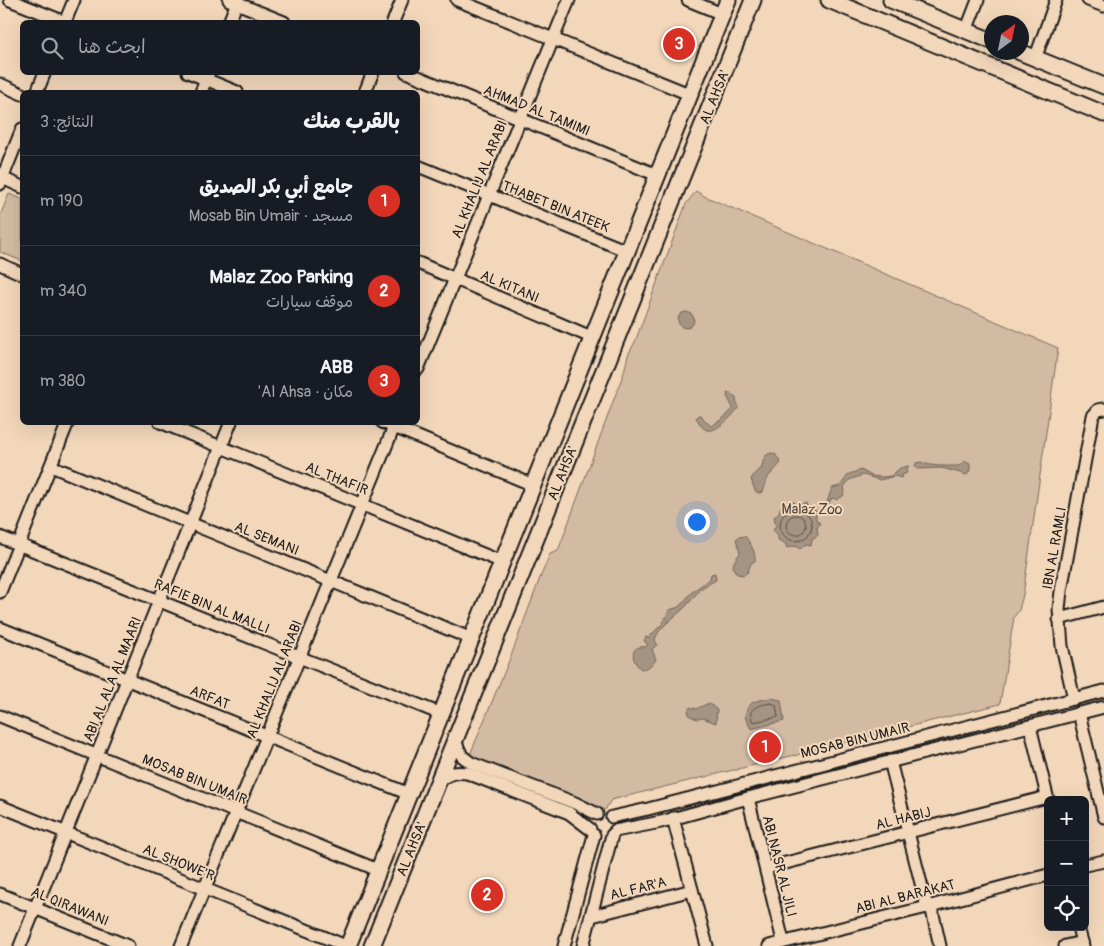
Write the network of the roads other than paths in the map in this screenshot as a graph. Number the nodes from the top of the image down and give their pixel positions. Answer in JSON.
{"nodes":[{"id":1,"x":10,"y":0,"type":"edge"},
{"id":2,"x":74,"y":0,"type":"edge"},
{"id":3,"x":402,"y":0,"type":"edge"},
{"id":4,"x":457,"y":0,"type":"edge"},
{"id":5,"x":569,"y":0,"type":"edge"},
{"id":6,"x":688,"y":0,"type":"edge"},
{"id":7,"x":753,"y":0,"type":"edge"},
{"id":8,"x":829,"y":0,"type":"edge"},
{"id":9,"x":893,"y":0,"type":"edge"},
{"id":10,"x":978,"y":0,"type":"edge"},
{"id":11,"x":1056,"y":0,"type":"edge"},
{"id":12,"x":1088,"y":0,"type":"edge"},
{"id":13,"x":235,"y":1,"type":"edge"},
{"id":14,"x":1104,"y":6,"type":"edge"},
{"id":15,"x":725,"y":7,"type":"edge"},
{"id":16,"x":60,"y":20,"type":"edge"},
{"id":17,"x":66,"y":20,"type":"edge"},
{"id":18,"x":230,"y":20,"type":"edge"},
{"id":19,"x":279,"y":20,"type":"edge"},
{"id":20,"x":394,"y":20,"type":"edge"},
{"id":21,"x":966,"y":30,"type":"junction"},
{"id":22,"x":984,"y":38,"type":"edge"},
{"id":23,"x":553,"y":39,"type":"junction"},
{"id":24,"x":1029,"y":56,"type":"edge"},
{"id":25,"x":1035,"y":59,"type":"junction"},
{"id":26,"x":44,"y":75,"type":"edge"},
{"id":27,"x":372,"y":75,"type":"edge"},
{"id":28,"x":413,"y":75,"type":"edge"},
{"id":29,"x":208,"y":76,"type":"edge"},
{"id":30,"x":0,"y":84,"type":"edge"},
{"id":31,"x":1104,"y":86,"type":"edge"},
{"id":32,"x":38,"y":90,"type":"edge"},
{"id":33,"x":202,"y":90,"type":"edge"},
{"id":34,"x":233,"y":90,"type":"edge"},
{"id":35,"x":366,"y":90,"type":"edge"},
{"id":36,"x":20,"y":93,"type":"edge"},
{"id":37,"x":689,"y":94,"type":"junction"},
{"id":38,"x":1104,"y":114,"type":"edge"},
{"id":39,"x":520,"y":119,"type":"junction"},
{"id":40,"x":20,"y":134,"type":"edge"},
{"id":41,"x":420,"y":167,"type":"edge"},
{"id":42,"x":657,"y":175,"type":"junction"},
{"id":43,"x":1,"y":180,"type":"edge"},
{"id":44,"x":20,"y":185,"type":"edge"},
{"id":45,"x":489,"y":195,"type":"junction"},
{"id":46,"x":627,"y":251,"type":"junction"},
{"id":47,"x":0,"y":264,"type":"edge"},
{"id":48,"x":420,"y":264,"type":"edge"},
{"id":49,"x":20,"y":273,"type":"edge"},
{"id":50,"x":455,"y":279,"type":"junction"},
{"id":51,"x":592,"y":337,"type":"junction"},
{"id":52,"x":420,"y":364,"type":"edge"},
{"id":53,"x":1104,"y":409,"type":"edge"},
{"id":54,"x":67,"y":425,"type":"edge"},
{"id":55,"x":167,"y":425,"type":"edge"},
{"id":56,"x":231,"y":425,"type":"edge"},
{"id":57,"x":395,"y":425,"type":"edge"},
{"id":58,"x":221,"y":447,"type":"junction"},
{"id":59,"x":51,"y":466,"type":"junction"},
{"id":60,"x":533,"y":485,"type":"junction"},
{"id":61,"x":362,"y":505,"type":"junction"},
{"id":62,"x":191,"y":523,"type":"junction"},
{"id":63,"x":0,"y":536,"type":"edge"},
{"id":64,"x":19,"y":544,"type":"junction"},
{"id":65,"x":502,"y":562,"type":"junction"},
{"id":66,"x":331,"y":581,"type":"junction"},
{"id":67,"x":0,"y":592,"type":"edge"},
{"id":68,"x":160,"y":601,"type":"junction"},
{"id":69,"x":1104,"y":607,"type":"edge"},
{"id":70,"x":1059,"y":619,"type":"junction"},
{"id":71,"x":0,"y":628,"type":"edge"},
{"id":72,"x":472,"y":638,"type":"junction"},
{"id":73,"x":299,"y":657,"type":"junction"},
{"id":74,"x":128,"y":680,"type":"junction"},
{"id":75,"x":1104,"y":691,"type":"edge"},
{"id":76,"x":1074,"y":699,"type":"junction"},
{"id":77,"x":1104,"y":706,"type":"edge"},
{"id":78,"x":1079,"y":713,"type":"junction"},
{"id":79,"x":441,"y":714,"type":"junction"},
{"id":80,"x":0,"y":716,"type":"edge"},
{"id":81,"x":1030,"y":726,"type":"junction"},
{"id":82,"x":267,"y":736,"type":"junction"},
{"id":83,"x":454,"y":741,"type":"junction"},
{"id":84,"x":97,"y":756,"type":"junction"},
{"id":85,"x":890,"y":762,"type":"junction"},
{"id":86,"x":469,"y":768,"type":"junction"},
{"id":87,"x":437,"y":785,"type":"junction"},
{"id":88,"x":409,"y":794,"type":"junction"},
{"id":89,"x":1048,"y":796,"type":"edge"},
{"id":90,"x":748,"y":798,"type":"junction"},
{"id":91,"x":1044,"y":799,"type":"edge"},
{"id":92,"x":0,"y":806,"type":"edge"},
{"id":93,"x":236,"y":812,"type":"junction"},
{"id":94,"x":597,"y":814,"type":"junction"},
{"id":95,"x":612,"y":817,"type":"junction"},
{"id":96,"x":1104,"y":817,"type":"edge"},
{"id":97,"x":673,"y":818,"type":"junction"},
{"id":98,"x":592,"y":832,"type":"junction"},
{"id":99,"x":66,"y":833,"type":"junction"},
{"id":100,"x":614,"y":833,"type":"junction"},
{"id":101,"x":908,"y":833,"type":"junction"},
{"id":102,"x":1104,"y":861,"type":"edge"},
{"id":103,"x":1089,"y":864,"type":"edge"},
{"id":104,"x":766,"y":868,"type":"junction"},
{"id":105,"x":378,"y":870,"type":"junction"},
{"id":106,"x":1044,"y":876,"type":"edge"},
{"id":107,"x":204,"y":889,"type":"junction"},
{"id":108,"x":692,"y":890,"type":"junction"},
{"id":109,"x":0,"y":894,"type":"edge"},
{"id":110,"x":927,"y":907,"type":"junction"},
{"id":111,"x":35,"y":908,"type":"junction"},
{"id":112,"x":592,"y":916,"type":"junction"},
{"id":113,"x":1079,"y":931,"type":"edge"},
{"id":114,"x":776,"y":944,"type":"edge"},
{"id":115,"x":1082,"y":944,"type":"edge"},
{"id":116,"x":20,"y":946,"type":"edge"},
{"id":117,"x":128,"y":946,"type":"edge"},
{"id":118,"x":181,"y":946,"type":"edge"},
{"id":119,"x":347,"y":946,"type":"edge"},
{"id":120,"x":372,"y":946,"type":"edge"},
{"id":121,"x":564,"y":946,"type":"edge"},
{"id":122,"x":583,"y":946,"type":"edge"},
{"id":123,"x":707,"y":946,"type":"edge"},
{"id":124,"x":940,"y":946,"type":"edge"},
{"id":125,"x":1065,"y":946,"type":"edge"}],
"edges":[{"from":1,"to":16,"type":"street"},
{"from":2,"to":17,"type":"street"},
{"from":3,"to":20,"type":"street"},
{"from":4,"to":23,"type":"street"},
{"from":5,"to":23,"type":"street","name":"AL KHALIJ AL ARABI"},
{"from":6,"to":15,"type":"street"},
{"from":7,"to":83,"type":"main road","name":"AL AHSA'"},
{"from":8,"to":38,"type":"main road"},
{"from":9,"to":21,"type":"main road"},
{"from":10,"to":21,"type":"street"},
{"from":11,"to":25,"type":"street"},
{"from":12,"to":14,"type":"street"},
{"from":13,"to":18,"type":"street"},
{"from":13,"to":19,"type":"street"},
{"from":15,"to":37,"type":"main road","name":"AL AHSA'"},
{"from":21,"to":22,"type":"main road"},
{"from":23,"to":37,"type":"street"},
{"from":23,"to":39,"type":"street","name":"AL KHALIJ AL ARABI"},
{"from":24,"to":25,"type":"main road"},
{"from":25,"to":31,"type":"main road"},
{"from":26,"to":32,"type":"street"},
{"from":27,"to":35,"type":"street"},
{"from":28,"to":39,"type":"street","name":"AHMAD AL TAMIMI"},
{"from":29,"to":33,"type":"street"},
{"from":29,"to":34,"type":"street"},
{"from":30,"to":36,"type":"street"},
{"from":37,"to":42,"type":"main road","name":"AL AHSA'"},
{"from":39,"to":42,"type":"street","name":"AHMAD AL TAMIMI"},
{"from":39,"to":45,"type":"street","name":"AL KHALIJ AL ARABI"},
{"from":40,"to":43,"type":"street"},
{"from":41,"to":45,"type":"street","name":"THABET BIN ATEEK"},
{"from":42,"to":46,"type":"main road","name":"AL AHSA'"},
{"from":43,"to":44,"type":"street"},
{"from":45,"to":46,"type":"street","name":"THABET BIN ATEEK"},
{"from":45,"to":50,"type":"street","name":"AL KHALIJ AL ARABI"},
{"from":46,"to":51,"type":"main road","name":"AL AHSA'"},
{"from":47,"to":49,"type":"street"},
{"from":48,"to":50,"type":"street","name":"AL KITANI"},
{"from":50,"to":51,"type":"street","name":"AL KITANI"},
{"from":50,"to":52,"type":"street","name":"AL KHALIJ AL ARABI"},
{"from":51,"to":60,"type":"main road","name":"AL AHSA'"},
{"from":53,"to":70,"type":"street","name":"IBN AL RAMLI"},
{"from":54,"to":59,"type":"street"},
{"from":55,"to":58,"type":"street","name":"AL THAFIR"},
{"from":56,"to":58,"type":"street","name":"ABI AL ALA AL MAARI"},
{"from":57,"to":60,"type":"street"},
{"from":57,"to":61,"type":"street","name":"AL KHALIJ AL ARABI"},
{"from":58,"to":61,"type":"street","name":"AL THAFIR"},
{"from":58,"to":62,"type":"street","name":"ABI AL ALA AL MAARI"},
{"from":59,"to":62,"type":"street","name":"AL SEMANI"},
{"from":59,"to":64,"type":"street"},
{"from":60,"to":65,"type":"main road","name":"AL AHSA'"},
{"from":61,"to":65,"type":"street","name":"AL THAFIR"},
{"from":61,"to":66,"type":"street","name":"AL KHALIJ AL ARABI"},
{"from":62,"to":66,"type":"street","name":"AL SEMANI"},
{"from":62,"to":68,"type":"street","name":"ABI AL ALA AL MAARI"},
{"from":63,"to":64,"type":"street","name":"RAFIE BIN AL MALLI"},
{"from":64,"to":67,"type":"street"},
{"from":64,"to":68,"type":"street","name":"RAFIE BIN AL MALLI"},
{"from":65,"to":72,"type":"main road","name":"AL AHSA'"},
{"from":66,"to":72,"type":"street","name":"AL SEMANI"},
{"from":66,"to":73,"type":"street","name":"AL KHALIJ AL ARABI"},
{"from":68,"to":73,"type":"street","name":"RAFIE BIN AL MALLI"},
{"from":68,"to":74,"type":"street","name":"ABI AL ALA AL MAARI"},
{"from":69,"to":70,"type":"street"},
{"from":70,"to":76,"type":"street","name":"IBN AL RAMLI"},
{"from":71,"to":74,"type":"street","name":"ARFAT"},
{"from":72,"to":79,"type":"main road","name":"AL AHSA'"},
{"from":73,"to":79,"type":"street","name":"RAFIE BIN AL MALLI"},
{"from":73,"to":82,"type":"street","name":"AL KHALIJ AL ARABI"},
{"from":74,"to":82,"type":"street","name":"ARFAT"},
{"from":74,"to":84,"type":"street","name":"ABI AL ALA AL MAARI"},
{"from":75,"to":76,"type":"street","name":"MOSAB BIN UMAIR"},
{"from":76,"to":95,"type":"street","name":"MOSAB BIN UMAIR"},
{"from":77,"to":78,"type":"street"},
{"from":78,"to":81,"type":"street"},
{"from":78,"to":96,"type":"street"},
{"from":79,"to":88,"type":"main road","name":"AL AHSA'"},
{"from":80,"to":84,"type":"street","name":"MOSAB BIN UMAIR"},
{"from":81,"to":85,"type":"street"},
{"from":81,"to":89,"type":"street"},
{"from":82,"to":88,"type":"street","name":"ARFAT"},
{"from":82,"to":93,"type":"street","name":"AL KHALIJ AL ARABI"},
{"from":83,"to":86,"type":"street","name":"MOSAB BIN UMAIR"},
{"from":83,"to":87,"type":"main road","name":"AL AHSA'"},
{"from":84,"to":93,"type":"street","name":"MOSAB BIN UMAIR"},
{"from":84,"to":99,"type":"street","name":"ABI AL ALA AL MAARI"},
{"from":85,"to":90,"type":"street"},
{"from":85,"to":101,"type":"street"},
{"from":86,"to":87,"type":"street"},
{"from":86,"to":94,"type":"street","name":"MOSAB BIN UMAIR"},
{"from":86,"to":98,"type":"street","name":"MOSAB BIN UMAIR"},
{"from":87,"to":120,"type":"main road","name":"AL AHSA'"},
{"from":88,"to":105,"type":"main road","name":"AL AHSA'"},
{"from":90,"to":97,"type":"street"},
{"from":90,"to":104,"type":"street","name":"ABI NASR AL JILI"},
{"from":91,"to":101,"type":"street","name":"AL HABIJ"},
{"from":92,"to":99,"type":"street","name":"AL SHOWE'R"},
{"from":93,"to":105,"type":"street","name":"MOSAB BIN UMAIR"},
{"from":93,"to":107,"type":"street","name":"AL KHALIJ AL ARABI"},
{"from":94,"to":95,"type":"street","name":"MOSAB BIN UMAIR"},
{"from":94,"to":98,"type":"street"},
{"from":95,"to":100,"type":"street"},
{"from":97,"to":100,"type":"street"},
{"from":97,"to":108,"type":"street"},
{"from":98,"to":100,"type":"street"},
{"from":98,"to":121,"type":"street"},
{"from":99,"to":107,"type":"street","name":"AL SHOWE'R"},
{"from":99,"to":111,"type":"street","name":"ABI AL ALA AL MAARI"},
{"from":100,"to":112,"type":"street"},
{"from":101,"to":104,"type":"street","name":"AL HABIJ"},
{"from":101,"to":110,"type":"street"},
{"from":102,"to":103,"type":"street"},
{"from":104,"to":114,"type":"street","name":"ABI NASR AL JILI"},
{"from":105,"to":119,"type":"main road","name":"AL AHSA'"},
{"from":106,"to":110,"type":"street","name":"ABI AL BARAKAT"},
{"from":107,"to":118,"type":"street","name":"AL KHALIJ AL ARABI"},
{"from":107,"to":119,"type":"street","name":"AL SHOWE'R"},
{"from":108,"to":112,"type":"street","name":"AL FAR'A"},
{"from":108,"to":123,"type":"street"},
{"from":109,"to":111,"type":"street","name":"AL QIRAWANI"},
{"from":110,"to":114,"type":"street","name":"ABI AL BARAKAT"},
{"from":110,"to":124,"type":"street"},
{"from":111,"to":116,"type":"street","name":"ABI AL ALA AL MAARI"},
{"from":111,"to":117,"type":"street","name":"AL QIRAWANI"},
{"from":112,"to":122,"type":"street"},
{"from":113,"to":115,"type":"street"},
{"from":115,"to":125,"type":"street"}]}
